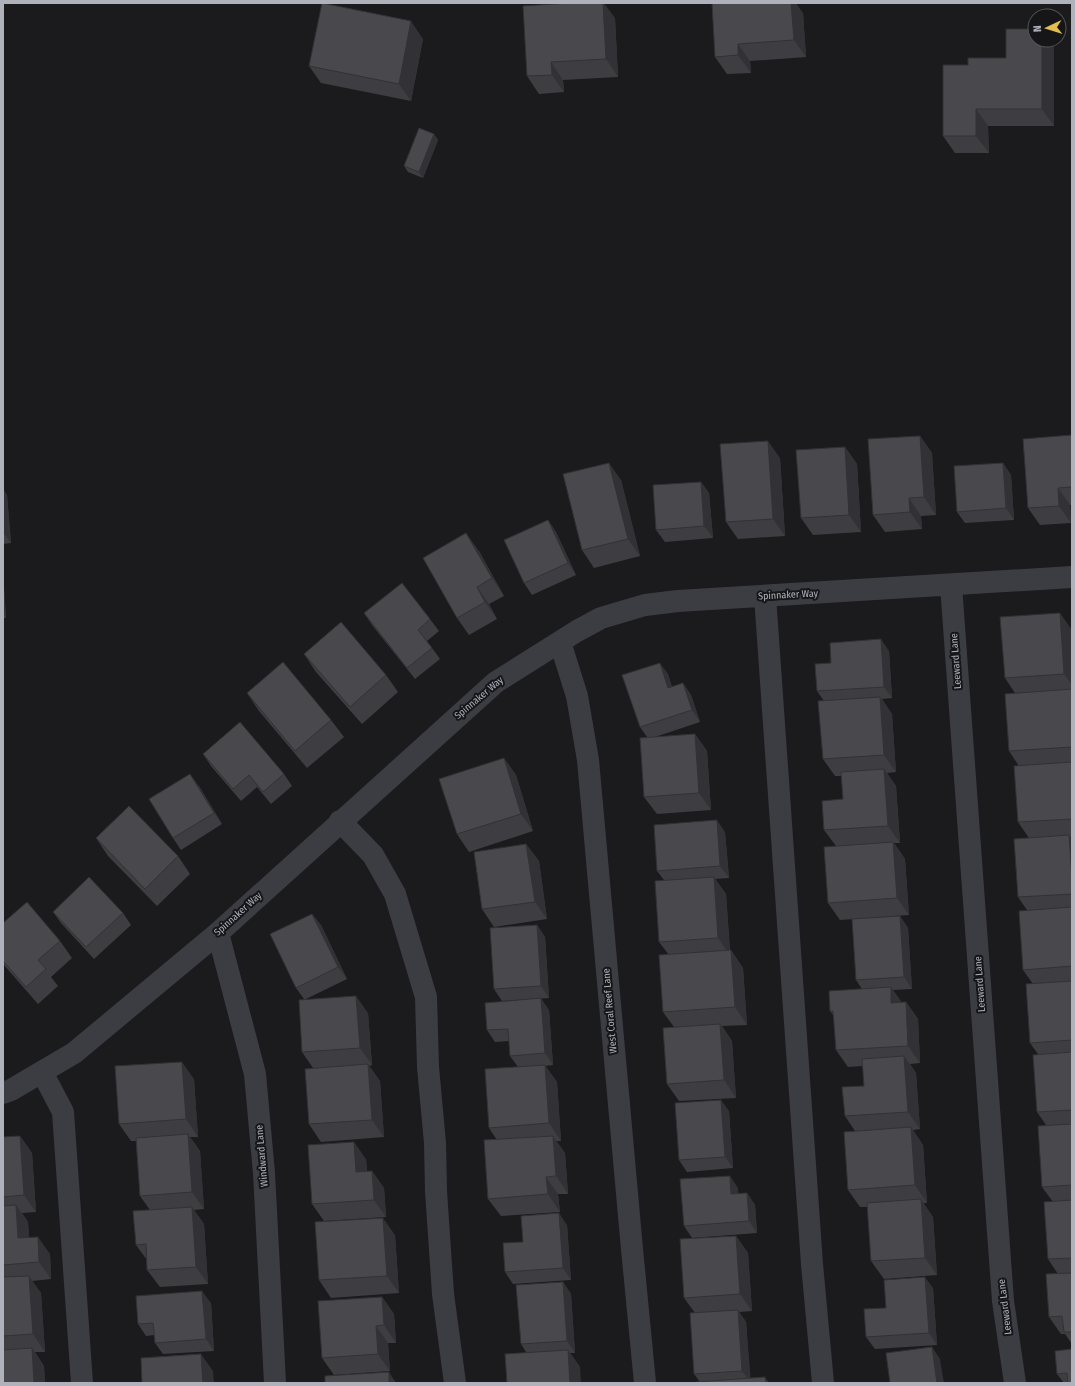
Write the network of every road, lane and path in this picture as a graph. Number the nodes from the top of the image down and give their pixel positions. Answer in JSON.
{"nodes":[{"id":1,"x":1072,"y":578,"type":"edge"},
{"id":2,"x":951,"y":585,"type":"junction"},
{"id":3,"x":765,"y":596,"type":"junction"},
{"id":4,"x":560,"y":642,"type":"junction"},
{"id":5,"x":340,"y":821,"type":"junction"},
{"id":6,"x":218,"y":933,"type":"junction"},
{"id":7,"x":42,"y":1072,"type":"junction"},
{"id":8,"x":3,"y":1093,"type":"edge"},
{"id":9,"x":82,"y":1383,"type":"edge"},
{"id":10,"x":275,"y":1383,"type":"edge"},
{"id":11,"x":454,"y":1383,"type":"edge"},
{"id":12,"x":646,"y":1383,"type":"edge"},
{"id":13,"x":823,"y":1383,"type":"edge"},
{"id":14,"x":1015,"y":1383,"type":"edge"}],
"edges":[{"from":1,"to":2,"type":"street","name":"Spinnaker Way"},
{"from":2,"to":3,"type":"street","name":"Spinnaker Way"},
{"from":2,"to":14,"type":"street","name":"Leeward Lane"},
{"from":3,"to":4,"type":"street","name":"Spinnaker Way"},
{"from":3,"to":13,"type":"street"},
{"from":4,"to":5,"type":"street","name":"Spinnaker Way"},
{"from":4,"to":12,"type":"street","name":"West Coral Reef Lane"},
{"from":5,"to":6,"type":"street","name":"Spinnaker Way"},
{"from":5,"to":11,"type":"street"},
{"from":6,"to":7,"type":"street","name":"Spinnaker Way"},
{"from":6,"to":10,"type":"street","name":"Windward Lane"},
{"from":7,"to":8,"type":"street","name":"Spinnaker Way"},
{"from":7,"to":9,"type":"street"}]}
